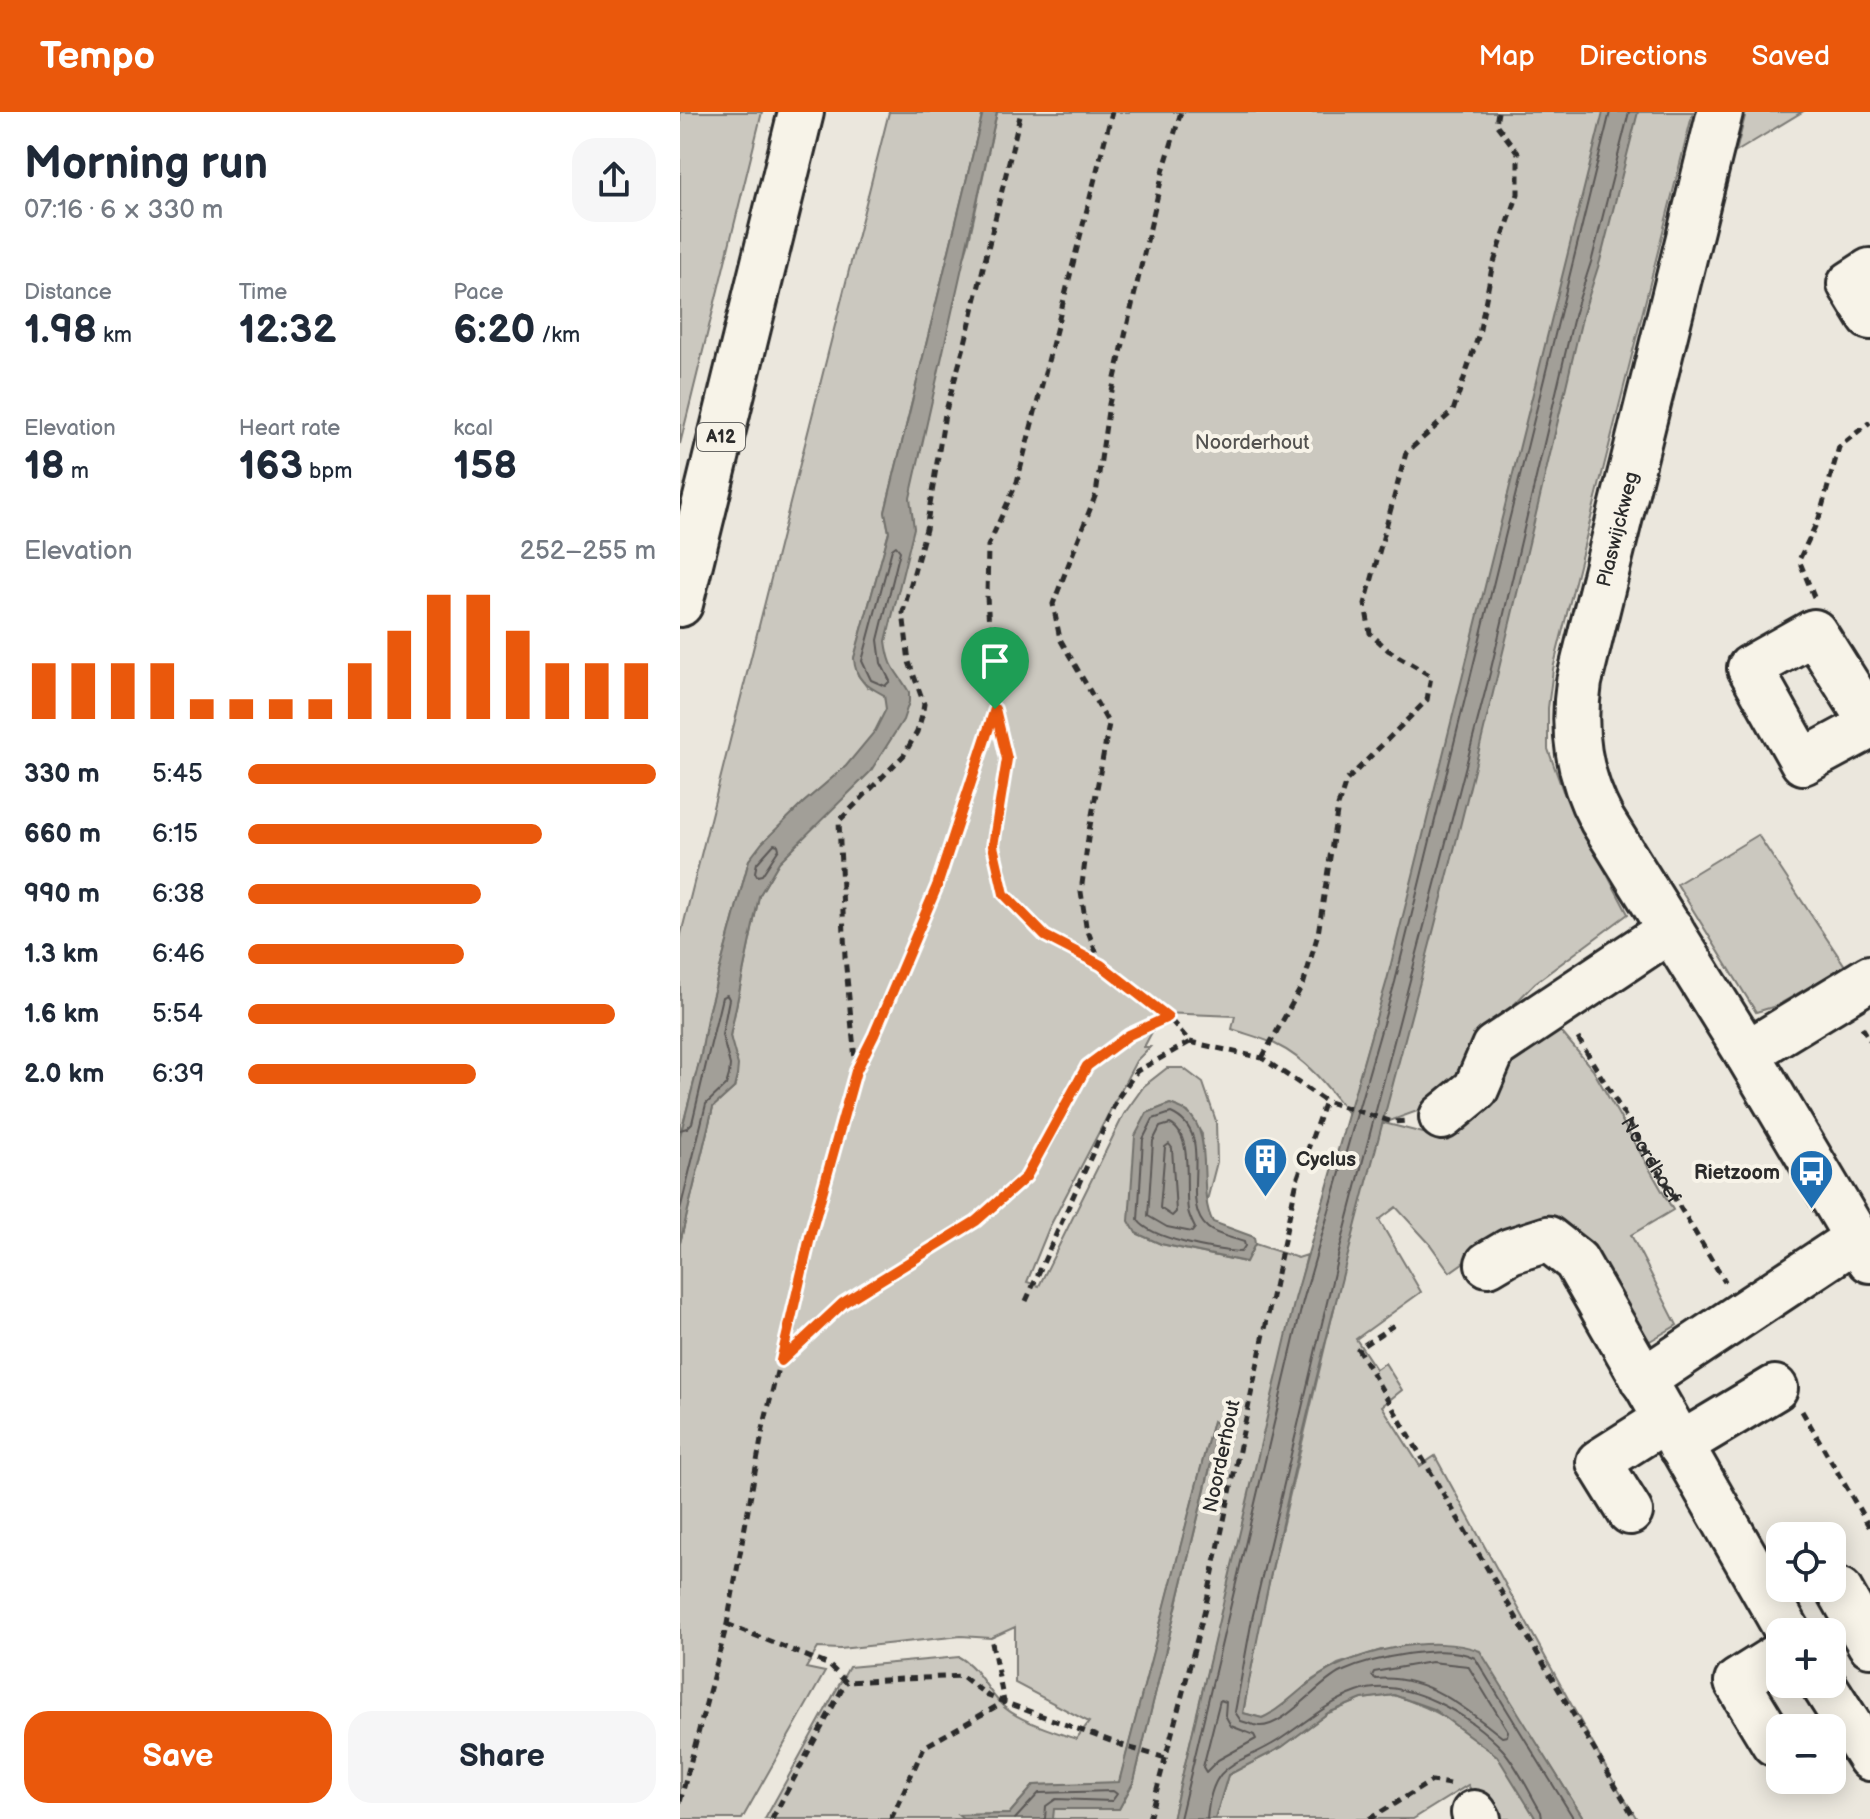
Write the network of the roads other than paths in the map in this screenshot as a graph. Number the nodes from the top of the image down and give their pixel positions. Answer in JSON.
{"nodes":[{"id":1,"x":801,"y":112,"type":"edge"},
{"id":2,"x":1720,"y":112,"type":"edge"},
{"id":3,"x":1870,"y":271,"type":"edge"},
{"id":4,"x":1870,"y":317,"type":"edge"},
{"id":5,"x":680,"y":604,"type":"edge"},
{"id":6,"x":1870,"y":724,"type":"edge"},
{"id":7,"x":1671,"y":929,"type":"junction"},
{"id":8,"x":1870,"y":978,"type":"edge"},
{"id":9,"x":1747,"y":1053,"type":"junction"},
{"id":10,"x":1442,"y":1117,"type":"dead end"},
{"id":11,"x":1864,"y":1249,"type":"edge"},
{"id":12,"x":1488,"y":1264,"type":"dead end"},
{"id":13,"x":1643,"y":1380,"type":"junction"},
{"id":14,"x":1787,"y":1397,"type":"road end"},
{"id":15,"x":1673,"y":1432,"type":"junction"},
{"id":16,"x":1630,"y":1512,"type":"dead end"},
{"id":17,"x":1846,"y":1602,"type":"edge"},
{"id":18,"x":1780,"y":1618,"type":"edge"},
{"id":19,"x":1870,"y":1644,"type":"edge"},
{"id":20,"x":1766,"y":1664,"type":"edge"},
{"id":21,"x":1834,"y":1698,"type":"edge"},
{"id":22,"x":1766,"y":1730,"type":"edge"},
{"id":23,"x":1864,"y":1734,"type":"edge"}],
"edges":[{"from":1,"to":5,"type":"main road","number":"A12"},
{"from":2,"to":7,"type":"main road","name":"Plaswijckweg"},
{"from":3,"to":4,"type":"main road"},
{"from":6,"to":6,"type":"main road"},
{"from":7,"to":9,"type":"main road","name":"Plaswijckweg"},
{"from":7,"to":10,"type":"main road"},
{"from":8,"to":9,"type":"main road"},
{"from":9,"to":11,"type":"main road","name":"Plaswijckweg"},
{"from":11,"to":13,"type":"main road"},
{"from":12,"to":13,"type":"main road"},
{"from":13,"to":15,"type":"main road"},
{"from":14,"to":15,"type":"main road"},
{"from":15,"to":16,"type":"main road"},
{"from":15,"to":18,"type":"main road"},
{"from":17,"to":19,"type":"main road"},
{"from":20,"to":22,"type":"main road"},
{"from":21,"to":23,"type":"main road"}]}
